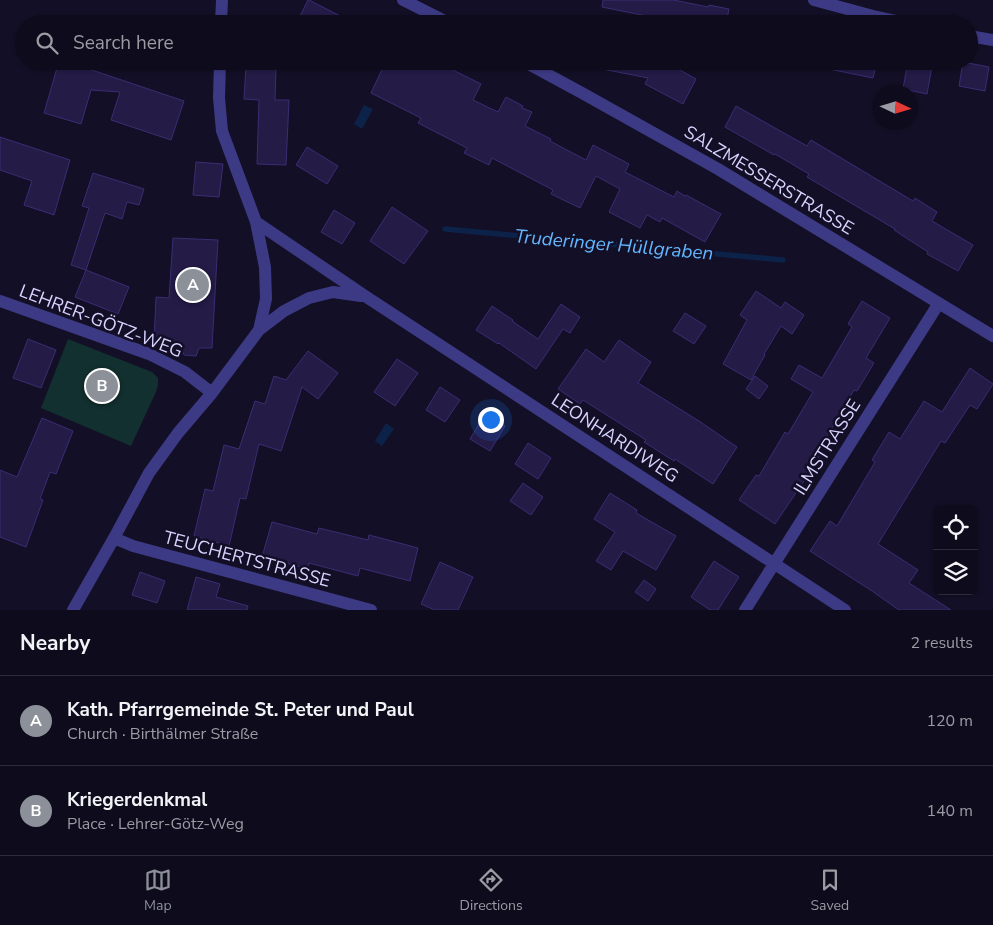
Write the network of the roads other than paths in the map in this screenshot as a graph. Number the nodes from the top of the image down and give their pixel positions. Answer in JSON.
{"nodes":[{"id":1,"x":222,"y":0,"type":"edge"},
{"id":2,"x":403,"y":0,"type":"edge"},
{"id":3,"x":814,"y":0,"type":"edge"},
{"id":4,"x":221,"y":15,"type":"edge"},
{"id":5,"x":433,"y":15,"type":"edge"},
{"id":6,"x":869,"y":15,"type":"edge"},
{"id":7,"x":978,"y":38,"type":"edge"},
{"id":8,"x":993,"y":40,"type":"edge"},
{"id":9,"x":220,"y":70,"type":"edge"},
{"id":10,"x":540,"y":70,"type":"edge"},
{"id":11,"x":256,"y":222,"type":"junction"},
{"id":12,"x":365,"y":296,"type":"junction"},
{"id":13,"x":0,"y":301,"type":"edge"},
{"id":14,"x":940,"y":303,"type":"junction"},
{"id":15,"x":259,"y":330,"type":"junction"},
{"id":16,"x":993,"y":336,"type":"edge"},
{"id":17,"x":212,"y":393,"type":"junction"},
{"id":18,"x":114,"y":538,"type":"junction"},
{"id":19,"x":774,"y":564,"type":"junction"},
{"id":20,"x":73,"y":610,"type":"edge"},
{"id":21,"x":371,"y":610,"type":"edge"},
{"id":22,"x":745,"y":610,"type":"edge"},
{"id":23,"x":845,"y":610,"type":"edge"}],
"edges":[{"from":1,"to":4,"type":"street"},
{"from":2,"to":5,"type":"street"},
{"from":3,"to":6,"type":"street"},
{"from":7,"to":8,"type":"street"},
{"from":9,"to":11,"type":"street"},
{"from":10,"to":14,"type":"street","name":"SALZMESSERSTRASSE"},
{"from":11,"to":12,"type":"street","name":"LEONHARDIWEG"},
{"from":11,"to":15,"type":"street"},
{"from":12,"to":15,"type":"street","name":"LEONHARDIWEG"},
{"from":12,"to":19,"type":"street","name":"LEONHARDIWEG"},
{"from":13,"to":17,"type":"street","name":"LEHRER-GÖTZ-WEG"},
{"from":14,"to":16,"type":"street","name":"SALZMESSERSTRASSE"},
{"from":14,"to":19,"type":"street","name":"ILMSTRASSE"},
{"from":15,"to":17,"type":"street"},
{"from":17,"to":18,"type":"street"},
{"from":18,"to":20,"type":"street"},
{"from":18,"to":21,"type":"street","name":"TEUCHERTSTRASSE"},
{"from":19,"to":22,"type":"street","name":"ILMSTRASSE"},
{"from":19,"to":23,"type":"street","name":"LEONHARDIWEG"}]}
